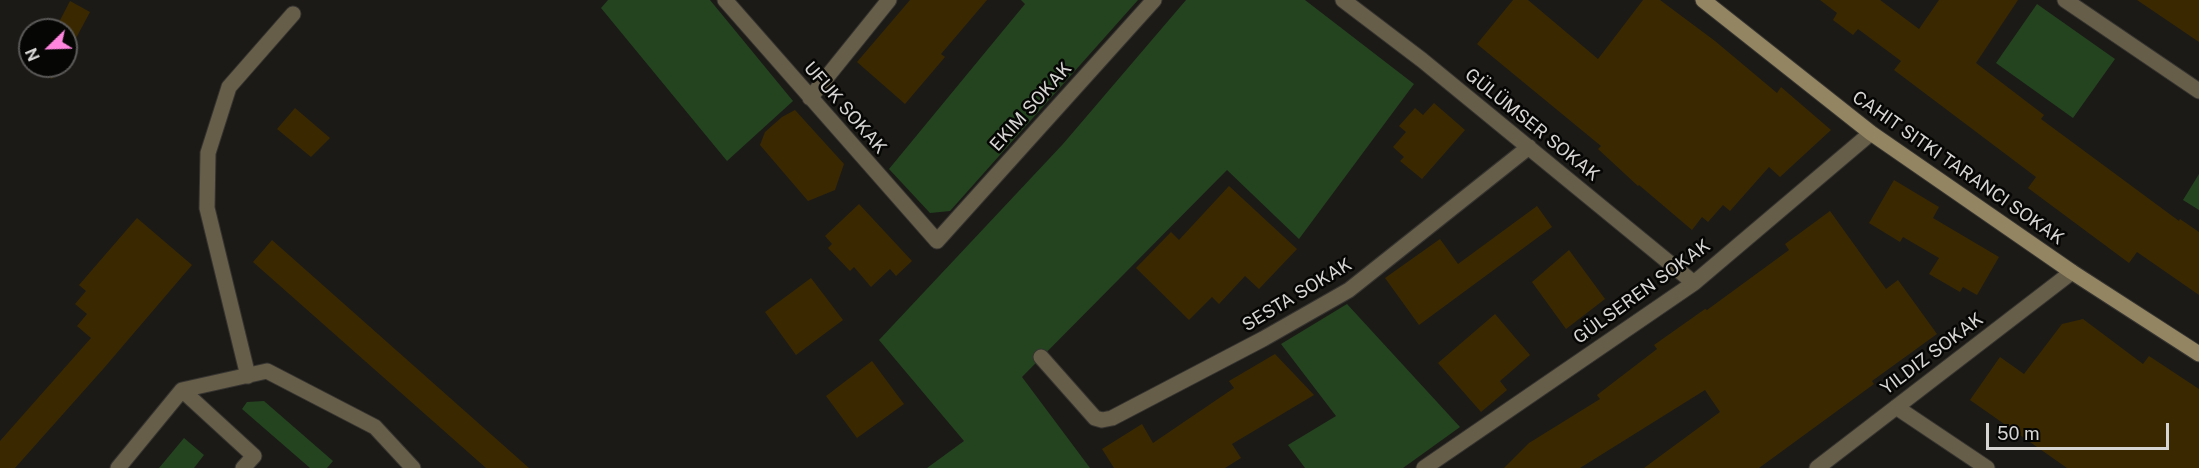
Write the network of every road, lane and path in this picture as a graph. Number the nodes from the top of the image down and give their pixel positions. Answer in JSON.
{"nodes":[{"id":1,"x":725,"y":0,"type":"edge"},
{"id":2,"x":889,"y":0,"type":"edge"},
{"id":3,"x":1154,"y":0,"type":"edge"},
{"id":4,"x":1343,"y":0,"type":"edge"},
{"id":5,"x":1704,"y":0,"type":"edge"},
{"id":6,"x":2065,"y":0,"type":"edge"},
{"id":7,"x":293,"y":14,"type":"dead end"},
{"id":8,"x":2199,"y":91,"type":"edge"},
{"id":9,"x":810,"y":98,"type":"junction"},
{"id":10,"x":1871,"y":133,"type":"junction"},
{"id":11,"x":1529,"y":147,"type":"junction"},
{"id":12,"x":937,"y":241,"type":"joint"},
{"id":13,"x":2072,"y":272,"type":"junction"},
{"id":14,"x":1694,"y":283,"type":"junction"},
{"id":15,"x":2199,"y":354,"type":"edge"},
{"id":16,"x":1041,"y":357,"type":"dead end"},
{"id":17,"x":248,"y":376,"type":"junction"},
{"id":18,"x":182,"y":390,"type":"junction"},
{"id":19,"x":1896,"y":407,"type":"junction"},
{"id":20,"x":118,"y":468,"type":"edge"},
{"id":21,"x":243,"y":468,"type":"edge"},
{"id":22,"x":413,"y":468,"type":"edge"},
{"id":23,"x":1424,"y":468,"type":"edge"},
{"id":24,"x":1817,"y":468,"type":"edge"},
{"id":25,"x":1987,"y":468,"type":"edge"}],
"edges":[{"from":1,"to":9,"type":"street","name":"UFUK SOKAK"},
{"from":2,"to":9,"type":"street"},
{"from":3,"to":12,"type":"street","name":"EKIM SOKAK"},
{"from":4,"to":11,"type":"street","name":"GÜLÜMSER SOKAK"},
{"from":5,"to":10,"type":"street"},
{"from":6,"to":8,"type":"street"},
{"from":7,"to":17,"type":"street"},
{"from":9,"to":12,"type":"street","name":"UFUK SOKAK"},
{"from":10,"to":13,"type":"street"},
{"from":10,"to":14,"type":"street","name":"GÜLSEREN SOKAK"},
{"from":11,"to":14,"type":"street","name":"GÜLÜMSER SOKAK"},
{"from":11,"to":16,"type":"street","name":"SESTA SOKAK"},
{"from":13,"to":15,"type":"street"},
{"from":13,"to":19,"type":"street"},
{"from":14,"to":23,"type":"street","name":"GÜLSEREN SOKAK"},
{"from":17,"to":18,"type":"street"},
{"from":17,"to":22,"type":"street"},
{"from":18,"to":20,"type":"street"},
{"from":18,"to":21,"type":"street"},
{"from":19,"to":24,"type":"street"},
{"from":19,"to":25,"type":"street"}]}
